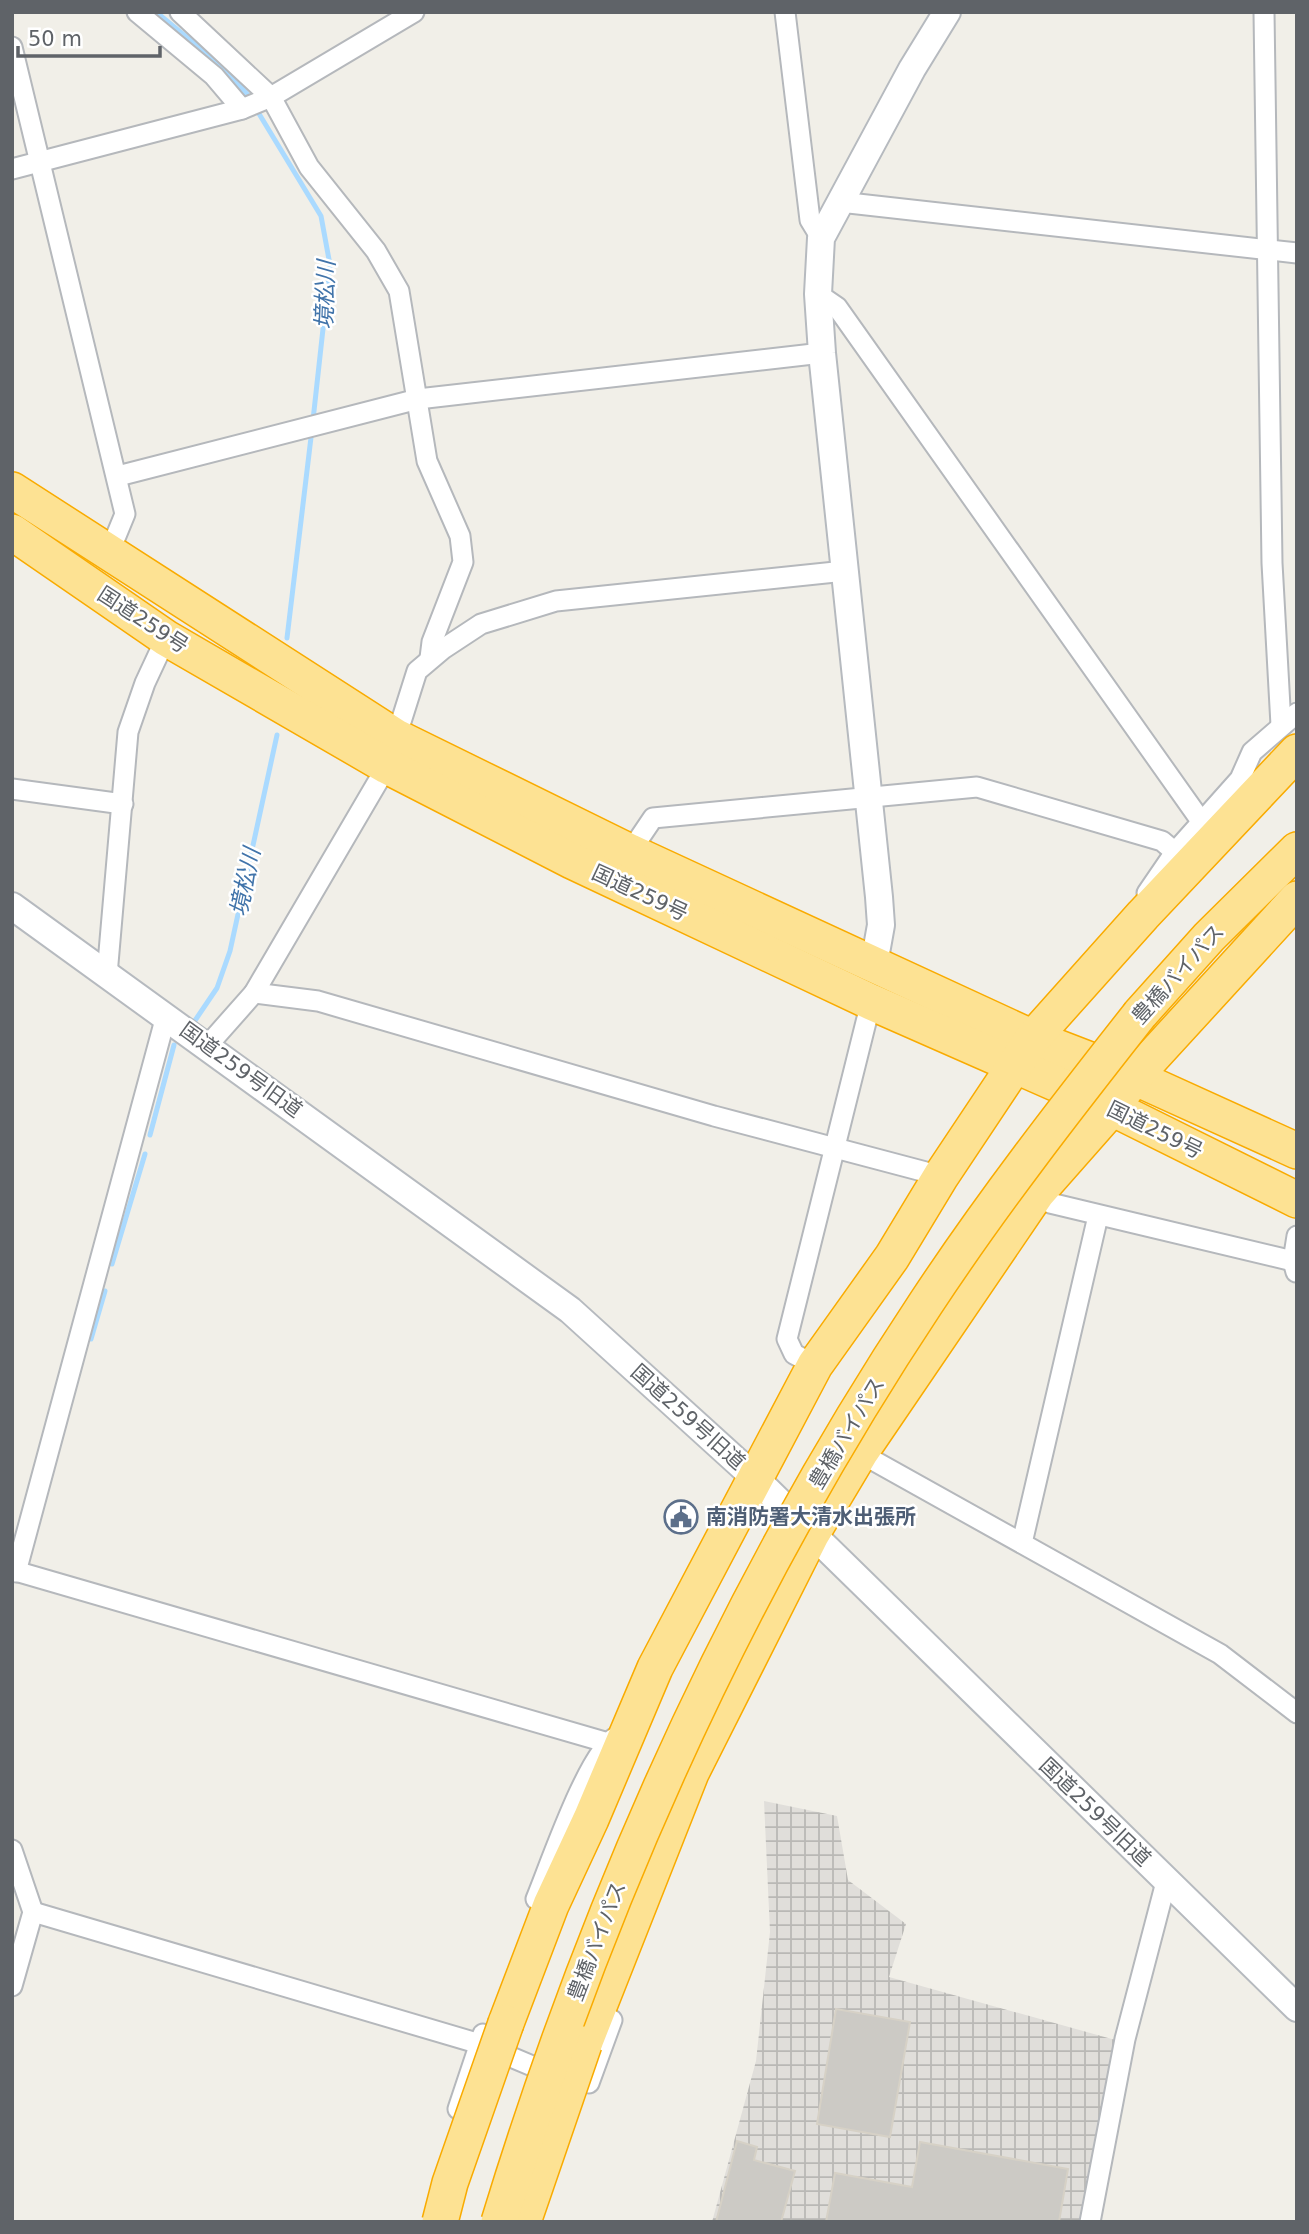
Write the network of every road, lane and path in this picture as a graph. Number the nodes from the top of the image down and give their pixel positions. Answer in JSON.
{"nodes":[{"id":1,"x":137,"y":12,"type":"edge"},
{"id":2,"x":180,"y":12,"type":"edge"},
{"id":3,"x":414,"y":12,"type":"edge"},
{"id":4,"x":785,"y":12,"type":"edge"},
{"id":5,"x":947,"y":12,"type":"edge"},
{"id":6,"x":1264,"y":12,"type":"edge"},
{"id":7,"x":12,"y":47,"type":"edge"},
{"id":8,"x":255,"y":103,"type":"junction"},
{"id":9,"x":40,"y":162,"type":"junction"},
{"id":10,"x":12,"y":169,"type":"edge"},
{"id":11,"x":840,"y":202,"type":"junction"},
{"id":12,"x":821,"y":238,"type":"junction"},
{"id":13,"x":1267,"y":249,"type":"junction"},
{"id":14,"x":1297,"y":253,"type":"edge"},
{"id":15,"x":818,"y":294,"type":"junction"},
{"id":16,"x":822,"y":353,"type":"junction"},
{"id":17,"x":418,"y":399,"type":"junction"},
{"id":18,"x":118,"y":476,"type":"junction"},
{"id":19,"x":12,"y":490,"type":"edge"},
{"id":20,"x":12,"y":532,"type":"edge"},
{"id":21,"x":109,"y":552,"type":"junction"},
{"id":22,"x":845,"y":571,"type":"junction"},
{"id":23,"x":166,"y":638,"type":"junction"},
{"id":24,"x":430,"y":658,"type":"junction"},
{"id":25,"x":1292,"y":730,"type":"edge"},
{"id":26,"x":392,"y":751,"type":"junction"},
{"id":27,"x":12,"y":789,"type":"edge"},
{"id":28,"x":868,"y":798,"type":"junction"},
{"id":29,"x":123,"y":804,"type":"junction"},
{"id":30,"x":1201,"y":821,"type":"junction"},
{"id":31,"x":1297,"y":850,"type":"edge"},
{"id":32,"x":629,"y":852,"type":"junction"},
{"id":33,"x":1175,"y":852,"type":"junction"},
{"id":34,"x":1297,"y":899,"type":"edge"},
{"id":35,"x":12,"y":906,"type":"edge"},
{"id":36,"x":1143,"y":915,"type":"junction"},
{"id":37,"x":1283,"y":920,"type":"edge"},
{"id":38,"x":874,"y":964,"type":"junction"},
{"id":39,"x":107,"y":975,"type":"junction"},
{"id":40,"x":254,"y":993,"type":"junction"},
{"id":41,"x":871,"y":1002,"type":"junction"},
{"id":42,"x":166,"y":1016,"type":"junction"},
{"id":43,"x":208,"y":1045,"type":"junction"},
{"id":44,"x":1025,"y":1051,"type":"junction"},
{"id":45,"x":1134,"y":1077,"type":"junction"},
{"id":46,"x":1112,"y":1108,"type":"junction"},
{"id":47,"x":836,"y":1149,"type":"junction"},
{"id":48,"x":1297,"y":1151,"type":"edge"},
{"id":49,"x":941,"y":1176,"type":"junction"},
{"id":50,"x":1037,"y":1193,"type":"junction"},
{"id":51,"x":1297,"y":1200,"type":"edge"},
{"id":52,"x":1098,"y":1216,"type":"junction"},
{"id":53,"x":1297,"y":1236,"type":"edge"},
{"id":54,"x":1295,"y":1267,"type":"edge"},
{"id":55,"x":815,"y":1365,"type":"junction"},
{"id":56,"x":860,"y":1452,"type":"junction"},
{"id":57,"x":754,"y":1477,"type":"junction"},
{"id":58,"x":811,"y":1535,"type":"junction"},
{"id":59,"x":1022,"y":1544,"type":"junction"},
{"id":60,"x":14,"y":1571,"type":"edge"},
{"id":61,"x":1297,"y":1713,"type":"edge"},
{"id":62,"x":616,"y":1737,"type":"junction"},
{"id":63,"x":691,"y":1773,"type":"junction"},
{"id":64,"x":12,"y":1850,"type":"edge"},
{"id":65,"x":1166,"y":1882,"type":"junction"},
{"id":66,"x":33,"y":1913,"type":"junction"},
{"id":67,"x":12,"y":1986,"type":"edge"},
{"id":68,"x":1297,"y":2008,"type":"edge"},
{"id":69,"x":493,"y":2034,"type":"junction"},
{"id":70,"x":586,"y":2089,"type":"junction"},
{"id":71,"x":422,"y":2222,"type":"edge"},
{"id":72,"x":440,"y":2222,"type":"edge"},
{"id":73,"x":499,"y":2222,"type":"edge"},
{"id":74,"x":523,"y":2222,"type":"edge"},
{"id":75,"x":540,"y":2222,"type":"edge"},
{"id":76,"x":1090,"y":2222,"type":"edge"}],
"edges":[{"from":1,"to":8,"type":"street"},
{"from":2,"to":8,"type":"street"},
{"from":3,"to":8,"type":"street"},
{"from":4,"to":12,"type":"street"},
{"from":5,"to":11,"type":"street"},
{"from":6,"to":13,"type":"street"},
{"from":7,"to":9,"type":"street"},
{"from":8,"to":9,"type":"street"},
{"from":8,"to":17,"type":"street"},
{"from":9,"to":10,"type":"street"},
{"from":9,"to":18,"type":"street"},
{"from":11,"to":12,"type":"street"},
{"from":11,"to":13,"type":"street"},
{"from":12,"to":15,"type":"street"},
{"from":13,"to":14,"type":"street"},
{"from":13,"to":25,"type":"street"},
{"from":15,"to":16,"type":"street"},
{"from":15,"to":30,"type":"street"},
{"from":16,"to":17,"type":"street"},
{"from":16,"to":22,"type":"street"},
{"from":17,"to":18,"type":"street"},
{"from":17,"to":24,"type":"street"},
{"from":18,"to":21,"type":"street"},
{"from":19,"to":21,"type":"highway","name":"国道259号"},
{"from":20,"to":23,"type":"highway","name":"国道259号"},
{"from":21,"to":26,"type":"highway","name":"国道259号"},
{"from":22,"to":24,"type":"street"},
{"from":22,"to":28,"type":"street"},
{"from":23,"to":26,"type":"highway","name":"国道259号"},
{"from":23,"to":29,"type":"street"},
{"from":24,"to":26,"type":"street"},
{"from":25,"to":30,"type":"street"},
{"from":25,"to":36,"type":"highway"},
{"from":26,"to":32,"type":"highway","name":"国道259号"},
{"from":26,"to":40,"type":"street"},
{"from":26,"to":41,"type":"highway","name":"国道259号"},
{"from":27,"to":29,"type":"street"},
{"from":28,"to":32,"type":"street"},
{"from":28,"to":33,"type":"street"},
{"from":28,"to":38,"type":"street"},
{"from":29,"to":39,"type":"street"},
{"from":30,"to":33,"type":"street"},
{"from":31,"to":73,"type":"highway","name":"豊橋バイパス","bridge":true},
{"from":32,"to":38,"type":"highway","name":"国道259号"},
{"from":33,"to":36,"type":"street"},
{"from":34,"to":37,"type":"highway"},
{"from":35,"to":39,"type":"street","name":"国道259号旧道"},
{"from":36,"to":44,"type":"highway"},
{"from":37,"to":45,"type":"highway"},
{"from":38,"to":44,"type":"highway","name":"国道259号"},
{"from":39,"to":42,"type":"street","name":"国道259号旧道"},
{"from":40,"to":43,"type":"street"},
{"from":40,"to":47,"type":"street"},
{"from":41,"to":44,"type":"highway","name":"国道259号"},
{"from":41,"to":47,"type":"street"},
{"from":42,"to":43,"type":"street","name":"国道259号旧道"},
{"from":42,"to":60,"type":"street"},
{"from":43,"to":57,"type":"street","name":"国道259号旧道"},
{"from":44,"to":45,"type":"highway","name":"国道259号"},
{"from":44,"to":46,"type":"highway","name":"国道259号"},
{"from":44,"to":49,"type":"highway"},
{"from":45,"to":46,"type":"highway"},
{"from":45,"to":48,"type":"highway","name":"国道259号"},
{"from":46,"to":50,"type":"highway"},
{"from":46,"to":51,"type":"highway","name":"国道259号"},
{"from":47,"to":49,"type":"street"},
{"from":47,"to":55,"type":"street"},
{"from":49,"to":55,"type":"highway"},
{"from":50,"to":52,"type":"street"},
{"from":50,"to":56,"type":"highway"},
{"from":52,"to":54,"type":"street"},
{"from":52,"to":59,"type":"street"},
{"from":53,"to":54,"type":"street"},
{"from":55,"to":57,"type":"highway"},
{"from":56,"to":58,"type":"highway"},
{"from":56,"to":59,"type":"street"},
{"from":57,"to":58,"type":"street","name":"国道259号旧道"},
{"from":57,"to":62,"type":"highway"},
{"from":58,"to":63,"type":"highway"},
{"from":58,"to":65,"type":"street","name":"国道259号旧道"},
{"from":59,"to":61,"type":"street"},
{"from":60,"to":62,"type":"street"},
{"from":62,"to":69,"type":"highway"},
{"from":63,"to":70,"type":"street"},
{"from":63,"to":74,"type":"highway","bridge":true},
{"from":64,"to":66,"type":"street"},
{"from":65,"to":68,"type":"street","name":"国道259号旧道"},
{"from":65,"to":76,"type":"street"},
{"from":66,"to":67,"type":"street"},
{"from":66,"to":69,"type":"street"},
{"from":69,"to":70,"type":"street"},
{"from":69,"to":71,"type":"street"},
{"from":69,"to":72,"type":"highway","bridge":true},
{"from":70,"to":75,"type":"street"}]}
